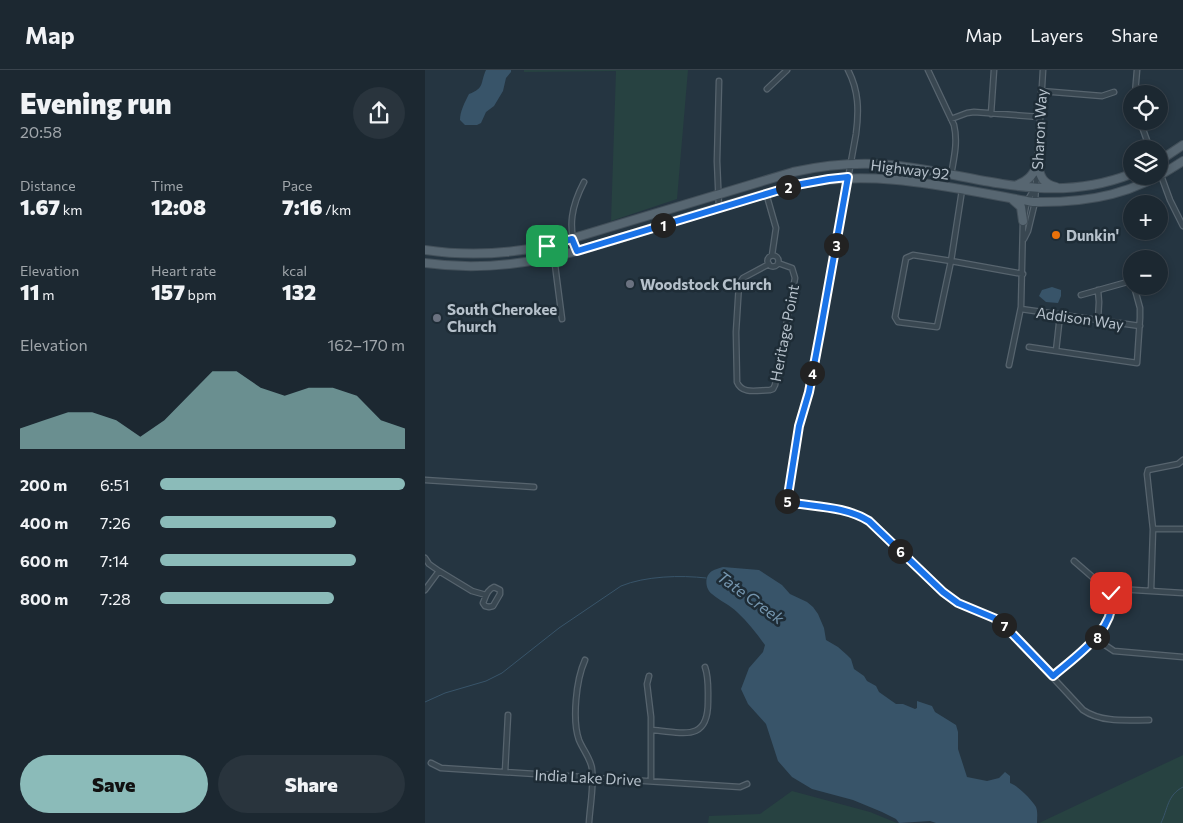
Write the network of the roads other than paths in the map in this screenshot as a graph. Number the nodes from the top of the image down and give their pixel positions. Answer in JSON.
{"nodes":[{"id":1,"x":787,"y":70,"type":"edge"},
{"id":2,"x":848,"y":70,"type":"edge"},
{"id":3,"x":928,"y":70,"type":"edge"},
{"id":4,"x":995,"y":70,"type":"edge"},
{"id":5,"x":1043,"y":70,"type":"edge"},
{"id":6,"x":1137,"y":70,"type":"edge"},
{"id":7,"x":719,"y":81,"type":"dead end"},
{"id":8,"x":1136,"y":85,"type":"edge"},
{"id":9,"x":767,"y":89,"type":"dead end"},
{"id":10,"x":1041,"y":91,"type":"junction"},
{"id":11,"x":1113,"y":92,"type":"dead end"},
{"id":12,"x":991,"y":114,"type":"junction"},
{"id":13,"x":1040,"y":117,"type":"junction"},
{"id":14,"x":951,"y":119,"type":"junction"},
{"id":15,"x":1183,"y":145,"type":"edge"},
{"id":16,"x":1168,"y":155,"type":"edge"},
{"id":17,"x":1183,"y":160,"type":"edge"},
{"id":18,"x":850,"y":164,"type":"junction"},
{"id":19,"x":1038,"y":165,"type":"junction"},
{"id":20,"x":1168,"y":168,"type":"edge"},
{"id":21,"x":951,"y":175,"type":"junction"},
{"id":22,"x":1123,"y":176,"type":"edge"},
{"id":23,"x":848,"y":177,"type":"junction"},
{"id":24,"x":584,"y":182,"type":"dead end"},
{"id":25,"x":1138,"y":185,"type":"edge"},
{"id":26,"x":1164,"y":185,"type":"edge"},
{"id":27,"x":1013,"y":186,"type":"junction"},
{"id":28,"x":1035,"y":188,"type":"junction"},
{"id":29,"x":1063,"y":189,"type":"junction"},
{"id":30,"x":962,"y":190,"type":"junction"},
{"id":31,"x":766,"y":193,"type":"junction"},
{"id":32,"x":718,"y":194,"type":"junction"},
{"id":33,"x":1011,"y":199,"type":"junction"},
{"id":34,"x":1031,"y":202,"type":"junction"},
{"id":35,"x":719,"y":208,"type":"junction"},
{"id":36,"x":1023,"y":221,"type":"junction"},
{"id":37,"x":1183,"y":226,"type":"edge"},
{"id":38,"x":572,"y":239,"type":"junction"},
{"id":39,"x":1024,"y":240,"type":"junction"},
{"id":40,"x":425,"y":250,"type":"edge"},
{"id":41,"x":577,"y":251,"type":"junction"},
{"id":42,"x":772,"y":256,"type":"junction"},
{"id":43,"x":554,"y":257,"type":"junction"},
{"id":44,"x":951,"y":261,"type":"junction"},
{"id":45,"x":425,"y":263,"type":"edge"},
{"id":46,"x":777,"y":263,"type":"junction"},
{"id":47,"x":769,"y":264,"type":"junction"},
{"id":48,"x":1023,"y":274,"type":"junction"},
{"id":49,"x":1123,"y":284,"type":"edge"},
{"id":50,"x":1098,"y":290,"type":"junction"},
{"id":51,"x":1081,"y":295,"type":"dead end"},
{"id":52,"x":1136,"y":295,"type":"edge"},
{"id":53,"x":1021,"y":309,"type":"junction"},
{"id":54,"x":1060,"y":315,"type":"junction"},
{"id":55,"x":562,"y":319,"type":"dead end"},
{"id":56,"x":1098,"y":320,"type":"junction"},
{"id":57,"x":1140,"y":326,"type":"junction"},
{"id":58,"x":1029,"y":347,"type":"dead end"},
{"id":59,"x":1055,"y":351,"type":"junction"},
{"id":60,"x":1009,"y":365,"type":"dead end"},
{"id":61,"x":1183,"y":460,"type":"edge"},
{"id":62,"x":425,"y":480,"type":"edge"},
{"id":63,"x":534,"y":487,"type":"dead end"},
{"id":64,"x":1153,"y":529,"type":"junction"},
{"id":65,"x":1183,"y":529,"type":"edge"},
{"id":66,"x":425,"y":558,"type":"edge"},
{"id":67,"x":1074,"y":561,"type":"dead end"},
{"id":68,"x":439,"y":571,"type":"junction"},
{"id":69,"x":425,"y":590,"type":"edge"},
{"id":70,"x":1151,"y":590,"type":"junction"},
{"id":71,"x":1183,"y":593,"type":"edge"},
{"id":72,"x":1112,"y":594,"type":"junction"},
{"id":73,"x":486,"y":595,"type":"junction"},
{"id":74,"x":1096,"y":639,"type":"junction"},
{"id":75,"x":1183,"y":657,"type":"edge"},
{"id":76,"x":585,"y":660,"type":"dead end"},
{"id":77,"x":705,"y":667,"type":"dead end"},
{"id":78,"x":649,"y":676,"type":"dead end"},
{"id":79,"x":1053,"y":676,"type":"junction"},
{"id":80,"x":508,"y":715,"type":"dead end"},
{"id":81,"x":1149,"y":720,"type":"dead end"},
{"id":82,"x":652,"y":730,"type":"junction"},
{"id":83,"x":431,"y":762,"type":"dead end"},
{"id":84,"x":505,"y":772,"type":"junction"},
{"id":85,"x":592,"y":777,"type":"junction"},
{"id":86,"x":651,"y":780,"type":"junction"},
{"id":87,"x":747,"y":784,"type":"dead end"},
{"id":88,"x":589,"y":823,"type":"edge"}],
"edges":[{"from":1,"to":9,"type":"street"},
{"from":2,"to":18,"type":"street"},
{"from":3,"to":14,"type":"street"},
{"from":4,"to":12,"type":"street"},
{"from":5,"to":10,"type":"street","name":"Sharon Way"},
{"from":6,"to":8,"type":"street"},
{"from":7,"to":32,"type":"street"},
{"from":10,"to":11,"type":"street"},
{"from":10,"to":13,"type":"street","name":"Sharon Way"},
{"from":12,"to":13,"type":"street"},
{"from":12,"to":14,"type":"street"},
{"from":13,"to":19,"type":"street","name":"Sharon Way"},
{"from":14,"to":21,"type":"street"},
{"from":15,"to":16,"type":"main road"},
{"from":17,"to":20,"type":"main road","name":"Highway 92"},
{"from":18,"to":21,"type":"main road","name":"Highway 92"},
{"from":18,"to":23,"type":"street"},
{"from":18,"to":32,"type":"main road","name":"Highway 92"},
{"from":19,"to":27,"type":"main road"},
{"from":19,"to":28,"type":"street","name":"Sharon Way"},
{"from":19,"to":29,"type":"main road"},
{"from":21,"to":27,"type":"main road","name":"Highway 92"},
{"from":22,"to":29,"type":"main road","name":"Highway 92"},
{"from":23,"to":30,"type":"main road","name":"Highway 92"},
{"from":23,"to":31,"type":"main road","name":"Highway 92"},
{"from":23,"to":79,"type":"street"},
{"from":24,"to":38,"type":"street"},
{"from":25,"to":34,"type":"main road","name":"Highway 92"},
{"from":26,"to":37,"type":"street"},
{"from":27,"to":28,"type":"main road","name":"Highway 92"},
{"from":28,"to":29,"type":"main road","name":"Highway 92"},
{"from":28,"to":34,"type":"street"},
{"from":30,"to":33,"type":"main road","name":"Highway 92"},
{"from":30,"to":44,"type":"street"},
{"from":31,"to":35,"type":"main road","name":"Highway 92"},
{"from":31,"to":42,"type":"street"},
{"from":32,"to":35,"type":"street"},
{"from":32,"to":38,"type":"main road","name":"Highway 92"},
{"from":33,"to":34,"type":"main road","name":"Highway 92"},
{"from":33,"to":36,"type":"main road"},
{"from":34,"to":36,"type":"street"},
{"from":34,"to":39,"type":"street"},
{"from":35,"to":41,"type":"main road","name":"Highway 92"},
{"from":36,"to":39,"type":"street"},
{"from":38,"to":40,"type":"main road","name":"Highway 92"},
{"from":38,"to":41,"type":"street"},
{"from":39,"to":48,"type":"street"},
{"from":41,"to":43,"type":"main road","name":"Highway 92"},
{"from":42,"to":46,"type":"street"},
{"from":42,"to":47,"type":"street"},
{"from":43,"to":45,"type":"main road","name":"Highway 92"},
{"from":43,"to":55,"type":"street"},
{"from":44,"to":44,"type":"street"},
{"from":44,"to":48,"type":"street"},
{"from":46,"to":47,"type":"street"},
{"from":46,"to":47,"type":"street","name":"Heritage Point"},
{"from":48,"to":53,"type":"street"},
{"from":49,"to":50,"type":"street"},
{"from":50,"to":51,"type":"street"},
{"from":50,"to":56,"type":"street"},
{"from":52,"to":57,"type":"street"},
{"from":53,"to":54,"type":"street","name":"Addison Way"},
{"from":53,"to":60,"type":"street"},
{"from":54,"to":56,"type":"street","name":"Addison Way"},
{"from":54,"to":59,"type":"street"},
{"from":56,"to":57,"type":"street","name":"Addison Way"},
{"from":57,"to":59,"type":"street"},
{"from":58,"to":59,"type":"street"},
{"from":61,"to":64,"type":"street"},
{"from":62,"to":63,"type":"street"},
{"from":64,"to":65,"type":"street"},
{"from":64,"to":70,"type":"street"},
{"from":66,"to":68,"type":"street"},
{"from":67,"to":72,"type":"street"},
{"from":68,"to":69,"type":"street"},
{"from":68,"to":73,"type":"street"},
{"from":70,"to":71,"type":"street"},
{"from":70,"to":72,"type":"street"},
{"from":72,"to":74,"type":"street"},
{"from":73,"to":73,"type":"street"},
{"from":74,"to":75,"type":"street"},
{"from":74,"to":79,"type":"street"},
{"from":76,"to":85,"type":"street"},
{"from":77,"to":82,"type":"street"},
{"from":78,"to":82,"type":"street"},
{"from":79,"to":81,"type":"street"},
{"from":80,"to":84,"type":"street"},
{"from":82,"to":86,"type":"street"},
{"from":83,"to":84,"type":"street","name":"India Lake Drive"},
{"from":84,"to":85,"type":"street","name":"India Lake Drive"},
{"from":85,"to":86,"type":"street","name":"India Lake Drive"},
{"from":85,"to":88,"type":"street"},
{"from":86,"to":87,"type":"street","name":"India Lake Drive"}]}
